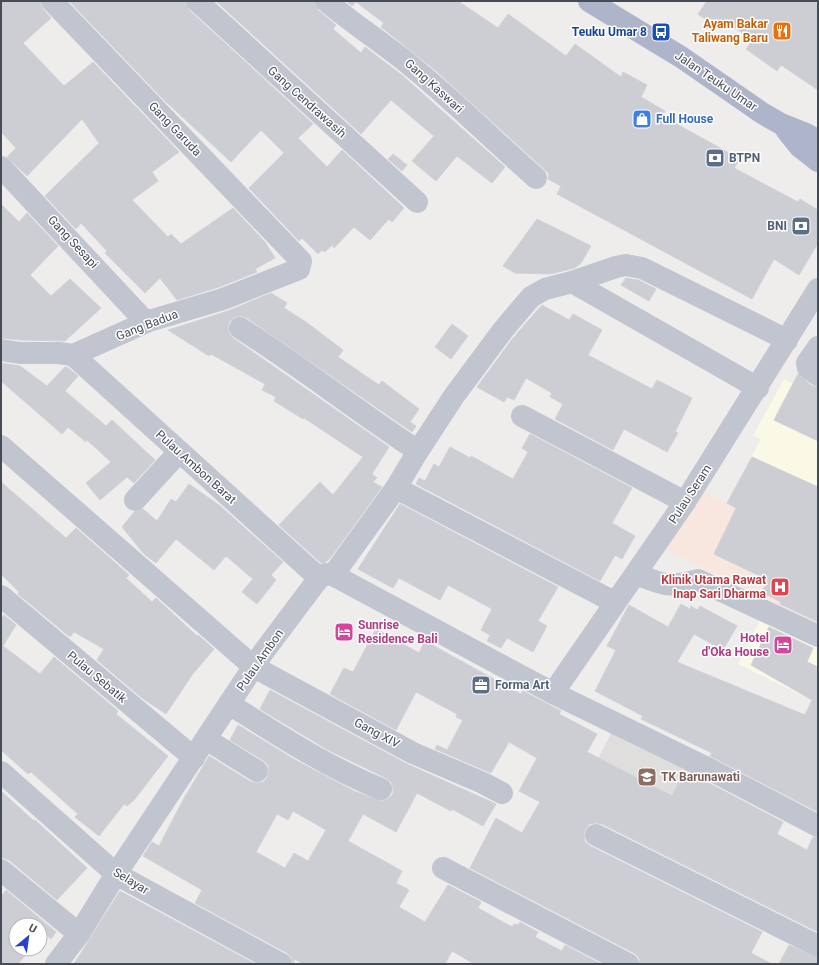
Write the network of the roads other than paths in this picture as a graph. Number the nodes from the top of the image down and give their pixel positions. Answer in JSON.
{"nodes":[{"id":1,"x":52,"y":1,"type":"edge"},
{"id":2,"x":197,"y":1,"type":"edge"},
{"id":3,"x":326,"y":1,"type":"edge"},
{"id":4,"x":589,"y":1,"type":"edge"},
{"id":5,"x":781,"y":124,"type":"junction"},
{"id":6,"x":818,"y":141,"type":"edge"},
{"id":7,"x":818,"y":161,"type":"edge"},
{"id":8,"x":2,"y":170,"type":"edge"},
{"id":9,"x":536,"y":178,"type":"dead end"},
{"id":10,"x":417,"y":202,"type":"dead end"},
{"id":11,"x":297,"y":257,"type":"joint"},
{"id":12,"x":572,"y":282,"type":"junction"},
{"id":13,"x":818,"y":289,"type":"edge"},
{"id":14,"x":143,"y":319,"type":"dead end"},
{"id":15,"x":240,"y":328,"type":"dead end"},
{"id":16,"x":787,"y":340,"type":"junction"},
{"id":17,"x":818,"y":347,"type":"edge"},
{"id":18,"x":1,"y":350,"type":"edge"},
{"id":19,"x":73,"y":355,"type":"junction"},
{"id":20,"x":816,"y":370,"type":"edge"},
{"id":21,"x":758,"y":388,"type":"junction"},
{"id":22,"x":522,"y":416,"type":"dead end"},
{"id":23,"x":1,"y":446,"type":"edge"},
{"id":24,"x":418,"y":451,"type":"junction"},
{"id":25,"x":179,"y":452,"type":"junction"},
{"id":26,"x":396,"y":488,"type":"junction"},
{"id":27,"x":135,"y":500,"type":"dead end"},
{"id":28,"x":685,"y":502,"type":"junction"},
{"id":29,"x":636,"y":574,"type":"junction"},
{"id":30,"x":326,"y":576,"type":"junction"},
{"id":31,"x":1,"y":596,"type":"edge"},
{"id":32,"x":614,"y":602,"type":"junction"},
{"id":33,"x":818,"y":636,"type":"edge"},
{"id":34,"x":254,"y":667,"type":"junction"},
{"id":35,"x":554,"y":693,"type":"junction"},
{"id":36,"x":229,"y":704,"type":"junction"},
{"id":37,"x":206,"y":739,"type":"junction"},
{"id":38,"x":194,"y":758,"type":"junction"},
{"id":39,"x":257,"y":771,"type":"dead end"},
{"id":40,"x":1,"y":772,"type":"edge"},
{"id":41,"x":381,"y":789,"type":"dead end"},
{"id":42,"x":502,"y":793,"type":"dead end"},
{"id":43,"x":818,"y":826,"type":"edge"},
{"id":44,"x":596,"y":835,"type":"dead end"},
{"id":45,"x":443,"y":868,"type":"dead end"},
{"id":46,"x":1,"y":870,"type":"edge"},
{"id":47,"x":116,"y":874,"type":"junction"},
{"id":48,"x":79,"y":934,"type":"junction"},
{"id":49,"x":818,"y":946,"type":"edge"},
{"id":50,"x":56,"y":964,"type":"edge"},
{"id":51,"x":281,"y":964,"type":"edge"},
{"id":52,"x":628,"y":964,"type":"edge"}],
"edges":[{"from":1,"to":11,"type":"street","name":"Gang Garuda"},
{"from":2,"to":10,"type":"street","name":"Gang Cendrawasih"},
{"from":3,"to":9,"type":"street","name":"Gang Kaswari"},
{"from":4,"to":5,"type":"main road","name":"Jalan Teuku Umar"},
{"from":5,"to":6,"type":"main road","name":"Jalan Teuku Umar"},
{"from":5,"to":7,"type":"main road","name":"Jalan Teuku Umar"},
{"from":8,"to":14,"type":"street","name":"Gang Sesapi"},
{"from":11,"to":19,"type":"street","name":"Gang Badua"},
{"from":12,"to":16,"type":"street","name":"Pulau Ambon"},
{"from":12,"to":21,"type":"street"},
{"from":12,"to":24,"type":"street","name":"Pulau Ambon"},
{"from":13,"to":16,"type":"street","name":"Pulau Seram"},
{"from":15,"to":24,"type":"street"},
{"from":16,"to":21,"type":"street","name":"Pulau Seram"},
{"from":17,"to":20,"type":"street"},
{"from":18,"to":19,"type":"street"},
{"from":19,"to":25,"type":"street","name":"Pulau Ambon Barat"},
{"from":21,"to":28,"type":"street","name":"Pulau Seram"},
{"from":22,"to":28,"type":"street"},
{"from":23,"to":34,"type":"street","name":"Gang XIV"},
{"from":24,"to":26,"type":"street","name":"Pulau Ambon"},
{"from":25,"to":27,"type":"street"},
{"from":25,"to":30,"type":"street","name":"Pulau Ambon Barat"},
{"from":26,"to":30,"type":"street","name":"Pulau Ambon"},
{"from":26,"to":32,"type":"street"},
{"from":28,"to":29,"type":"street","name":"Pulau Seram"},
{"from":29,"to":32,"type":"street","name":"Pulau Seram"},
{"from":29,"to":33,"type":"street"},
{"from":30,"to":34,"type":"street","name":"Pulau Ambon"},
{"from":30,"to":35,"type":"street"},
{"from":31,"to":38,"type":"street","name":"Pulau Sebatik"},
{"from":32,"to":35,"type":"street","name":"Pulau Seram"},
{"from":34,"to":36,"type":"street","name":"Pulau Ambon"},
{"from":34,"to":42,"type":"street","name":"Gang XIV"},
{"from":35,"to":43,"type":"street"},
{"from":36,"to":37,"type":"street","name":"Pulau Ambon"},
{"from":36,"to":41,"type":"street"},
{"from":37,"to":38,"type":"street","name":"Pulau Ambon"},
{"from":37,"to":39,"type":"street"},
{"from":38,"to":47,"type":"street","name":"Pulau Ambon"},
{"from":40,"to":47,"type":"street","name":"Selayar"},
{"from":44,"to":49,"type":"street"},
{"from":45,"to":52,"type":"street"},
{"from":46,"to":48,"type":"street"},
{"from":47,"to":48,"type":"street","name":"Pulau Ambon"},
{"from":47,"to":51,"type":"street","name":"Selayar"},
{"from":48,"to":50,"type":"street","name":"Pulau Ambon"}]}
